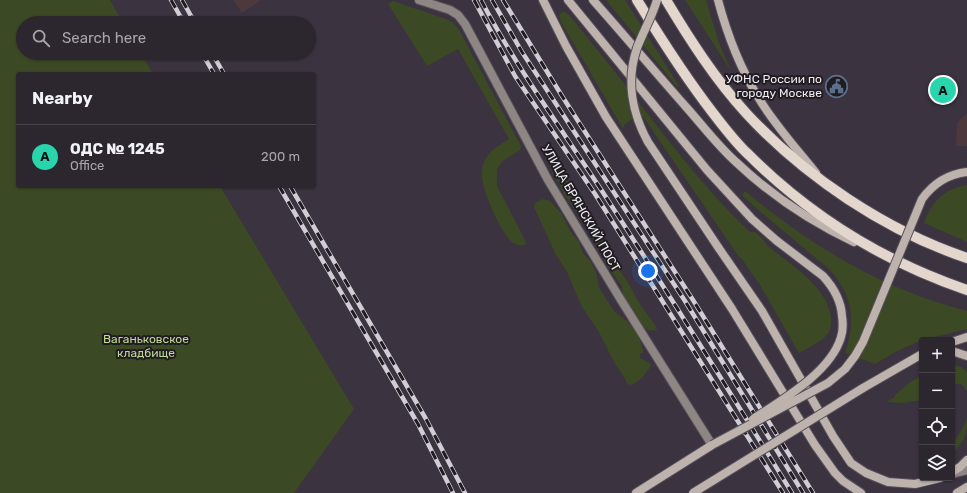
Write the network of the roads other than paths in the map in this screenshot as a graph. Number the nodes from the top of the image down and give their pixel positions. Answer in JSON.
{"nodes":[{"id":1,"x":419,"y":0,"type":"edge"},
{"id":2,"x":543,"y":0,"type":"edge"},
{"id":3,"x":568,"y":0,"type":"edge"},
{"id":4,"x":593,"y":0,"type":"edge"},
{"id":5,"x":637,"y":0,"type":"edge"},
{"id":6,"x":657,"y":0,"type":"edge"},
{"id":7,"x":666,"y":0,"type":"edge"},
{"id":8,"x":718,"y":0,"type":"edge"},
{"id":9,"x":967,"y":172,"type":"edge"},
{"id":10,"x":823,"y":181,"type":"junction"},
{"id":11,"x":886,"y":256,"type":"junction"},
{"id":12,"x":967,"y":258,"type":"edge"},
{"id":13,"x":967,"y":290,"type":"edge"},
{"id":14,"x":967,"y":337,"type":"edge"},
{"id":15,"x":955,"y":341,"type":"edge"},
{"id":16,"x":955,"y":352,"type":"edge"},
{"id":17,"x":919,"y":356,"type":"edge"},
{"id":18,"x":967,"y":356,"type":"edge"},
{"id":19,"x":712,"y":445,"type":"junction"},
{"id":20,"x":967,"y":460,"type":"edge"},
{"id":21,"x":955,"y":470,"type":"edge"},
{"id":22,"x":967,"y":470,"type":"edge"},
{"id":23,"x":955,"y":472,"type":"edge"},
{"id":24,"x":928,"y":481,"type":"edge"},
{"id":25,"x":967,"y":487,"type":"edge"},
{"id":26,"x":636,"y":493,"type":"edge"},
{"id":27,"x":693,"y":493,"type":"edge"},
{"id":28,"x":861,"y":493,"type":"edge"},
{"id":29,"x":957,"y":493,"type":"edge"}],
"edges":[{"from":1,"to":19,"type":"street","name":"УЛИЦА БРЯНСКИЙ ПОСТ"},
{"from":2,"to":28,"type":"main road"},
{"from":3,"to":19,"type":"main road","bridge":true},
{"from":4,"to":11,"type":"main road"},
{"from":5,"to":11,"type":"main road"},
{"from":6,"to":24,"type":"main road","bridge":true},
{"from":7,"to":10,"type":"main road"},
{"from":8,"to":10,"type":"main road"},
{"from":9,"to":19,"type":"main road","bridge":true},
{"from":10,"to":12,"type":"main road"},
{"from":11,"to":13,"type":"main road"},
{"from":14,"to":15,"type":"main road"},
{"from":16,"to":18,"type":"main road"},
{"from":17,"to":27,"type":"main road","bridge":true},
{"from":19,"to":26,"type":"main road"},
{"from":20,"to":21,"type":"main road"},
{"from":22,"to":23,"type":"street"},
{"from":25,"to":29,"type":"main road"}]}
